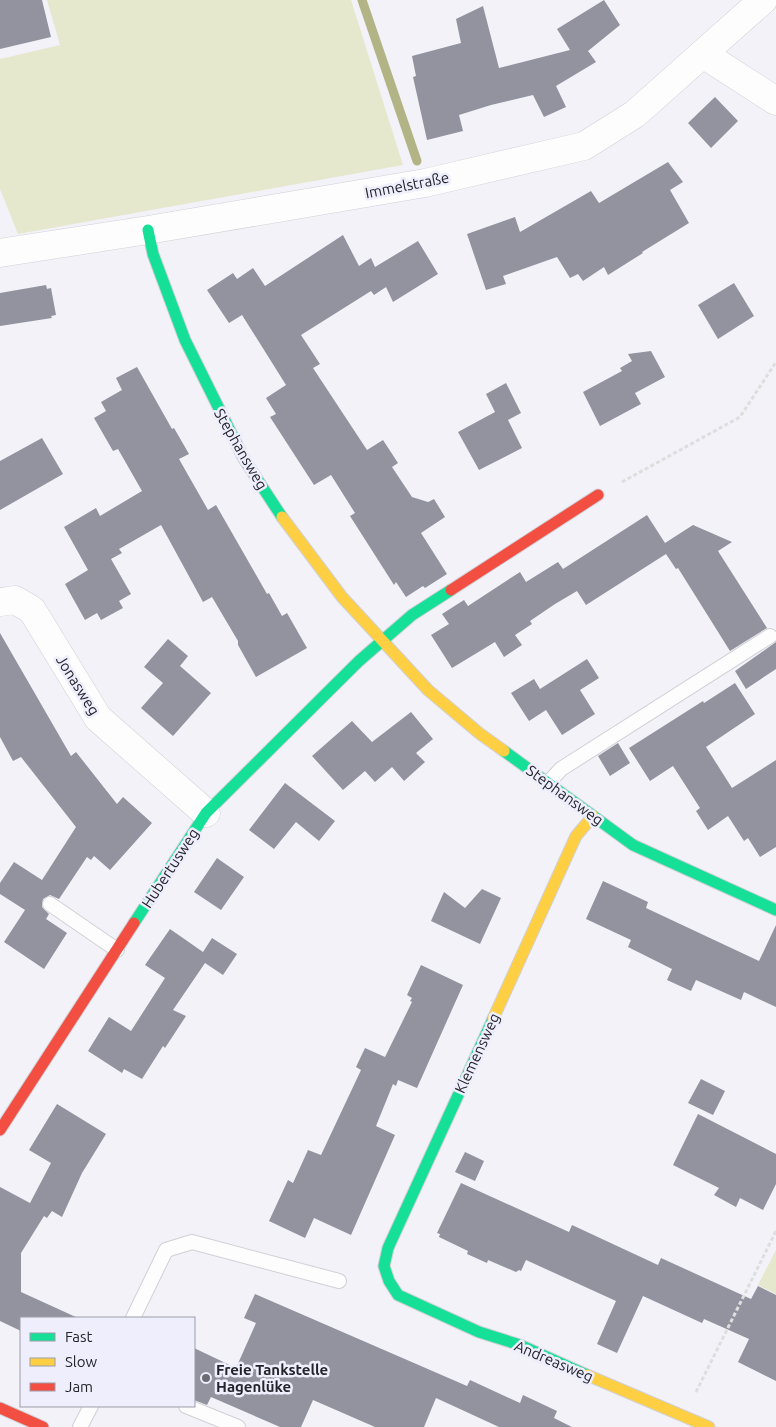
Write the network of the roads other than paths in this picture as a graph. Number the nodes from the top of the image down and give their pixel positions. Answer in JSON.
{"nodes":[{"id":1,"x":763,"y":0,"type":"edge"},
{"id":2,"x":703,"y":54,"type":"junction"},
{"id":3,"x":776,"y":101,"type":"edge"},
{"id":4,"x":148,"y":230,"type":"junction"},
{"id":5,"x":0,"y":253,"type":"edge"},
{"id":6,"x":598,"y":495,"type":"road end"},
{"id":7,"x":0,"y":602,"type":"edge"},
{"id":8,"x":770,"y":636,"type":"dead end"},
{"id":9,"x":381,"y":640,"type":"junction"},
{"id":10,"x":549,"y":782,"type":"junction"},
{"id":11,"x":206,"y":813,"type":"junction"},
{"id":12,"x":593,"y":816,"type":"junction"},
{"id":13,"x":50,"y":904,"type":"dead end"},
{"id":14,"x":776,"y":910,"type":"edge"},
{"id":15,"x":117,"y":950,"type":"junction"},
{"id":16,"x":0,"y":1130,"type":"edge"},
{"id":17,"x":339,"y":1281,"type":"dead end"},
{"id":18,"x":398,"y":1295,"type":"joint"},
{"id":19,"x":133,"y":1317,"type":"edge"},
{"id":20,"x":90,"y":1407,"type":"edge"},
{"id":21,"x":188,"y":1407,"type":"edge"},
{"id":22,"x":0,"y":1408,"type":"edge"},
{"id":23,"x":43,"y":1427,"type":"edge"},
{"id":24,"x":80,"y":1427,"type":"edge"},
{"id":25,"x":238,"y":1427,"type":"edge"},
{"id":26,"x":709,"y":1427,"type":"edge"}],
"edges":[{"from":1,"to":2,"type":"street","name":"Immelstraße"},
{"from":2,"to":3,"type":"street"},
{"from":2,"to":4,"type":"street","name":"Immelstraße"},
{"from":4,"to":5,"type":"street","name":"Immelstraße"},
{"from":4,"to":9,"type":"street","name":"Stephansweg"},
{"from":6,"to":9,"type":"street"},
{"from":7,"to":11,"type":"street","name":"Jonasweg"},
{"from":8,"to":10,"type":"lane"},
{"from":9,"to":10,"type":"street","name":"Stephansweg"},
{"from":9,"to":11,"type":"street","name":"Hubertusweg"},
{"from":10,"to":12,"type":"street","name":"Stephansweg"},
{"from":11,"to":15,"type":"street","name":"Hubertusweg"},
{"from":12,"to":14,"type":"street","name":"Stephansweg"},
{"from":12,"to":18,"type":"street","name":"Klemensweg"},
{"from":13,"to":15,"type":"lane"},
{"from":15,"to":16,"type":"street","name":"Hubertusweg"},
{"from":17,"to":19,"type":"lane"},
{"from":18,"to":26,"type":"street","name":"Andreasweg"},
{"from":20,"to":24,"type":"lane"},
{"from":21,"to":25,"type":"lane"},
{"from":22,"to":23,"type":"street"}]}
